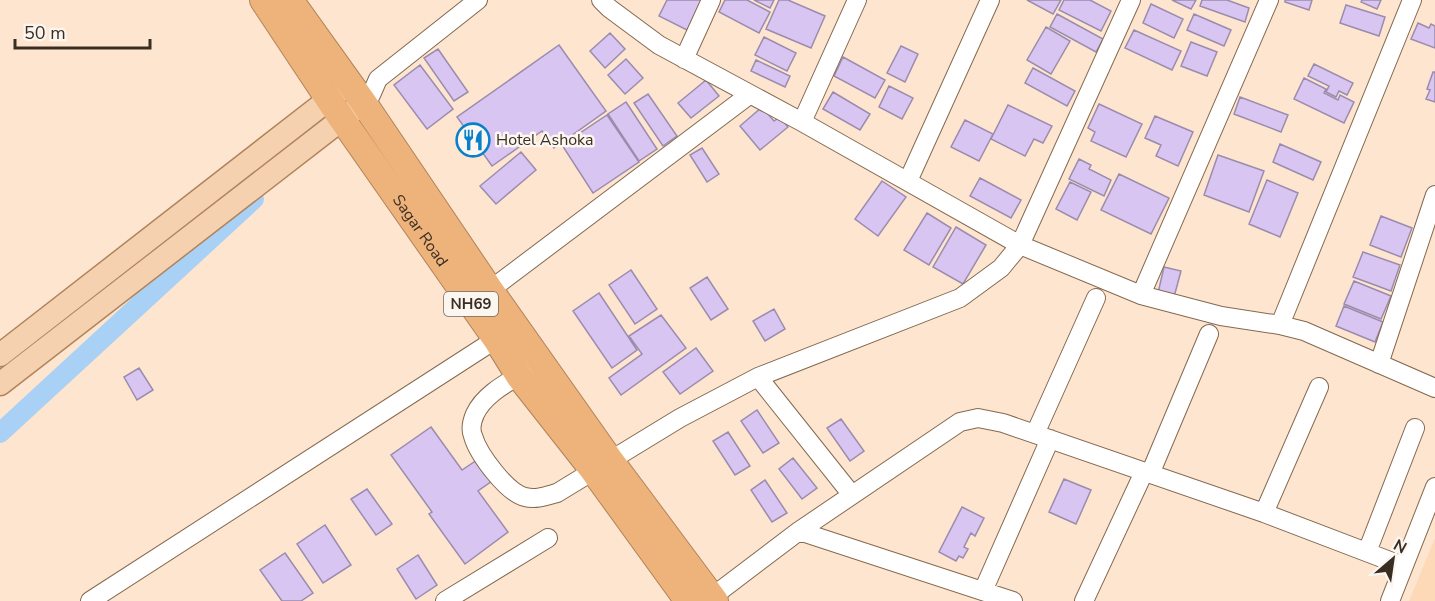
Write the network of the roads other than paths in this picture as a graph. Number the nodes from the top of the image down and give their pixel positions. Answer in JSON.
{"nodes":[{"id":1,"x":263,"y":0,"type":"edge"},
{"id":2,"x":290,"y":0,"type":"edge"},
{"id":3,"x":478,"y":0,"type":"edge"},
{"id":4,"x":601,"y":0,"type":"edge"},
{"id":5,"x":711,"y":0,"type":"edge"},
{"id":6,"x":857,"y":0,"type":"edge"},
{"id":7,"x":990,"y":0,"type":"edge"},
{"id":8,"x":1131,"y":0,"type":"edge"},
{"id":9,"x":1269,"y":0,"type":"edge"},
{"id":10,"x":1412,"y":0,"type":"edge"},
{"id":11,"x":684,"y":59,"type":"junction"},
{"id":12,"x":356,"y":93,"type":"junction"},
{"id":13,"x":749,"y":94,"type":"junction"},
{"id":14,"x":335,"y":109,"type":"junction"},
{"id":15,"x":802,"y":122,"type":"junction"},
{"id":16,"x":908,"y":181,"type":"junction"},
{"id":17,"x":1435,"y":195,"type":"edge"},
{"id":18,"x":1020,"y":245,"type":"junction"},
{"id":19,"x":490,"y":290,"type":"junction"},
{"id":20,"x":1141,"y":295,"type":"junction"},
{"id":21,"x":1096,"y":298,"type":"dead end"},
{"id":22,"x":1280,"y":325,"type":"junction"},
{"id":23,"x":506,"y":332,"type":"junction"},
{"id":24,"x":1209,"y":333,"type":"dead end"},
{"id":25,"x":0,"y":355,"type":"edge"},
{"id":26,"x":541,"y":362,"type":"junction"},
{"id":27,"x":1379,"y":364,"type":"junction"},
{"id":28,"x":519,"y":376,"type":"junction"},
{"id":29,"x":758,"y":377,"type":"junction"},
{"id":30,"x":0,"y":384,"type":"edge"},
{"id":31,"x":1319,"y":387,"type":"dead end"},
{"id":32,"x":1435,"y":388,"type":"edge"},
{"id":33,"x":1415,"y":428,"type":"dead end"},
{"id":34,"x":1043,"y":437,"type":"junction"},
{"id":35,"x":602,"y":465,"type":"junction"},
{"id":36,"x":1147,"y":473,"type":"junction"},
{"id":37,"x":1435,"y":487,"type":"edge"},
{"id":38,"x":852,"y":495,"type":"junction"},
{"id":39,"x":1264,"y":513,"type":"junction"},
{"id":40,"x":799,"y":531,"type":"junction"},
{"id":41,"x":548,"y":538,"type":"dead end"},
{"id":42,"x":1366,"y":552,"type":"junction"},
{"id":43,"x":1403,"y":566,"type":"junction"},
{"id":44,"x":983,"y":591,"type":"junction"},
{"id":45,"x":705,"y":600,"type":"edge"},
{"id":46,"x":90,"y":601,"type":"edge"},
{"id":47,"x":445,"y":601,"type":"edge"},
{"id":48,"x":1013,"y":601,"type":"edge"},
{"id":49,"x":1084,"y":601,"type":"edge"},
{"id":50,"x":1390,"y":601,"type":"edge"}],
"edges":[{"from":1,"to":14,"type":"highway","name":"Sagar Road","number":"NH69"},
{"from":2,"to":12,"type":"highway","name":"Sagar Road","number":"NH69"},
{"from":3,"to":12,"type":"street"},
{"from":4,"to":11,"type":"street"},
{"from":5,"to":11,"type":"street"},
{"from":6,"to":15,"type":"street"},
{"from":7,"to":16,"type":"street"},
{"from":8,"to":18,"type":"street"},
{"from":9,"to":20,"type":"street"},
{"from":10,"to":22,"type":"street"},
{"from":11,"to":13,"type":"street"},
{"from":12,"to":14,"type":"main road"},
{"from":12,"to":19,"type":"highway","name":"Sagar Road","number":"NH69"},
{"from":13,"to":15,"type":"street"},
{"from":13,"to":19,"type":"street"},
{"from":14,"to":23,"type":"highway","name":"Sagar Road","number":"NH69"},
{"from":14,"to":25,"type":"main road"},
{"from":14,"to":30,"type":"main road"},
{"from":15,"to":16,"type":"street"},
{"from":16,"to":18,"type":"street"},
{"from":17,"to":27,"type":"street"},
{"from":18,"to":20,"type":"street"},
{"from":18,"to":29,"type":"street"},
{"from":19,"to":23,"type":"highway","name":"Sagar Road","number":"NH69"},
{"from":20,"to":22,"type":"street"},
{"from":21,"to":34,"type":"street"},
{"from":22,"to":27,"type":"street"},
{"from":23,"to":26,"type":"highway","name":"Sagar Road","number":"NH69"},
{"from":23,"to":28,"type":"highway","name":"Sagar Road","number":"NH69"},
{"from":23,"to":46,"type":"street"},
{"from":24,"to":36,"type":"street"},
{"from":26,"to":28,"type":"street"},
{"from":26,"to":35,"type":"highway","name":"Sagar Road","number":"NH69"},
{"from":27,"to":32,"type":"street"},
{"from":28,"to":35,"type":"highway","name":"Sagar Road","number":"NH69"},
{"from":28,"to":35,"type":"street"},
{"from":29,"to":35,"type":"street"},
{"from":29,"to":38,"type":"street"},
{"from":31,"to":39,"type":"street"},
{"from":33,"to":42,"type":"street"},
{"from":34,"to":36,"type":"street"},
{"from":34,"to":38,"type":"street"},
{"from":34,"to":44,"type":"street"},
{"from":35,"to":45,"type":"highway","name":"Sagar Road","number":"NH69"},
{"from":36,"to":39,"type":"street"},
{"from":36,"to":49,"type":"street"},
{"from":37,"to":43,"type":"street"},
{"from":38,"to":40,"type":"street"},
{"from":39,"to":42,"type":"street"},
{"from":40,"to":44,"type":"street"},
{"from":40,"to":45,"type":"street"},
{"from":41,"to":47,"type":"street"},
{"from":42,"to":43,"type":"street"},
{"from":43,"to":50,"type":"street"},
{"from":44,"to":48,"type":"street"}]}
